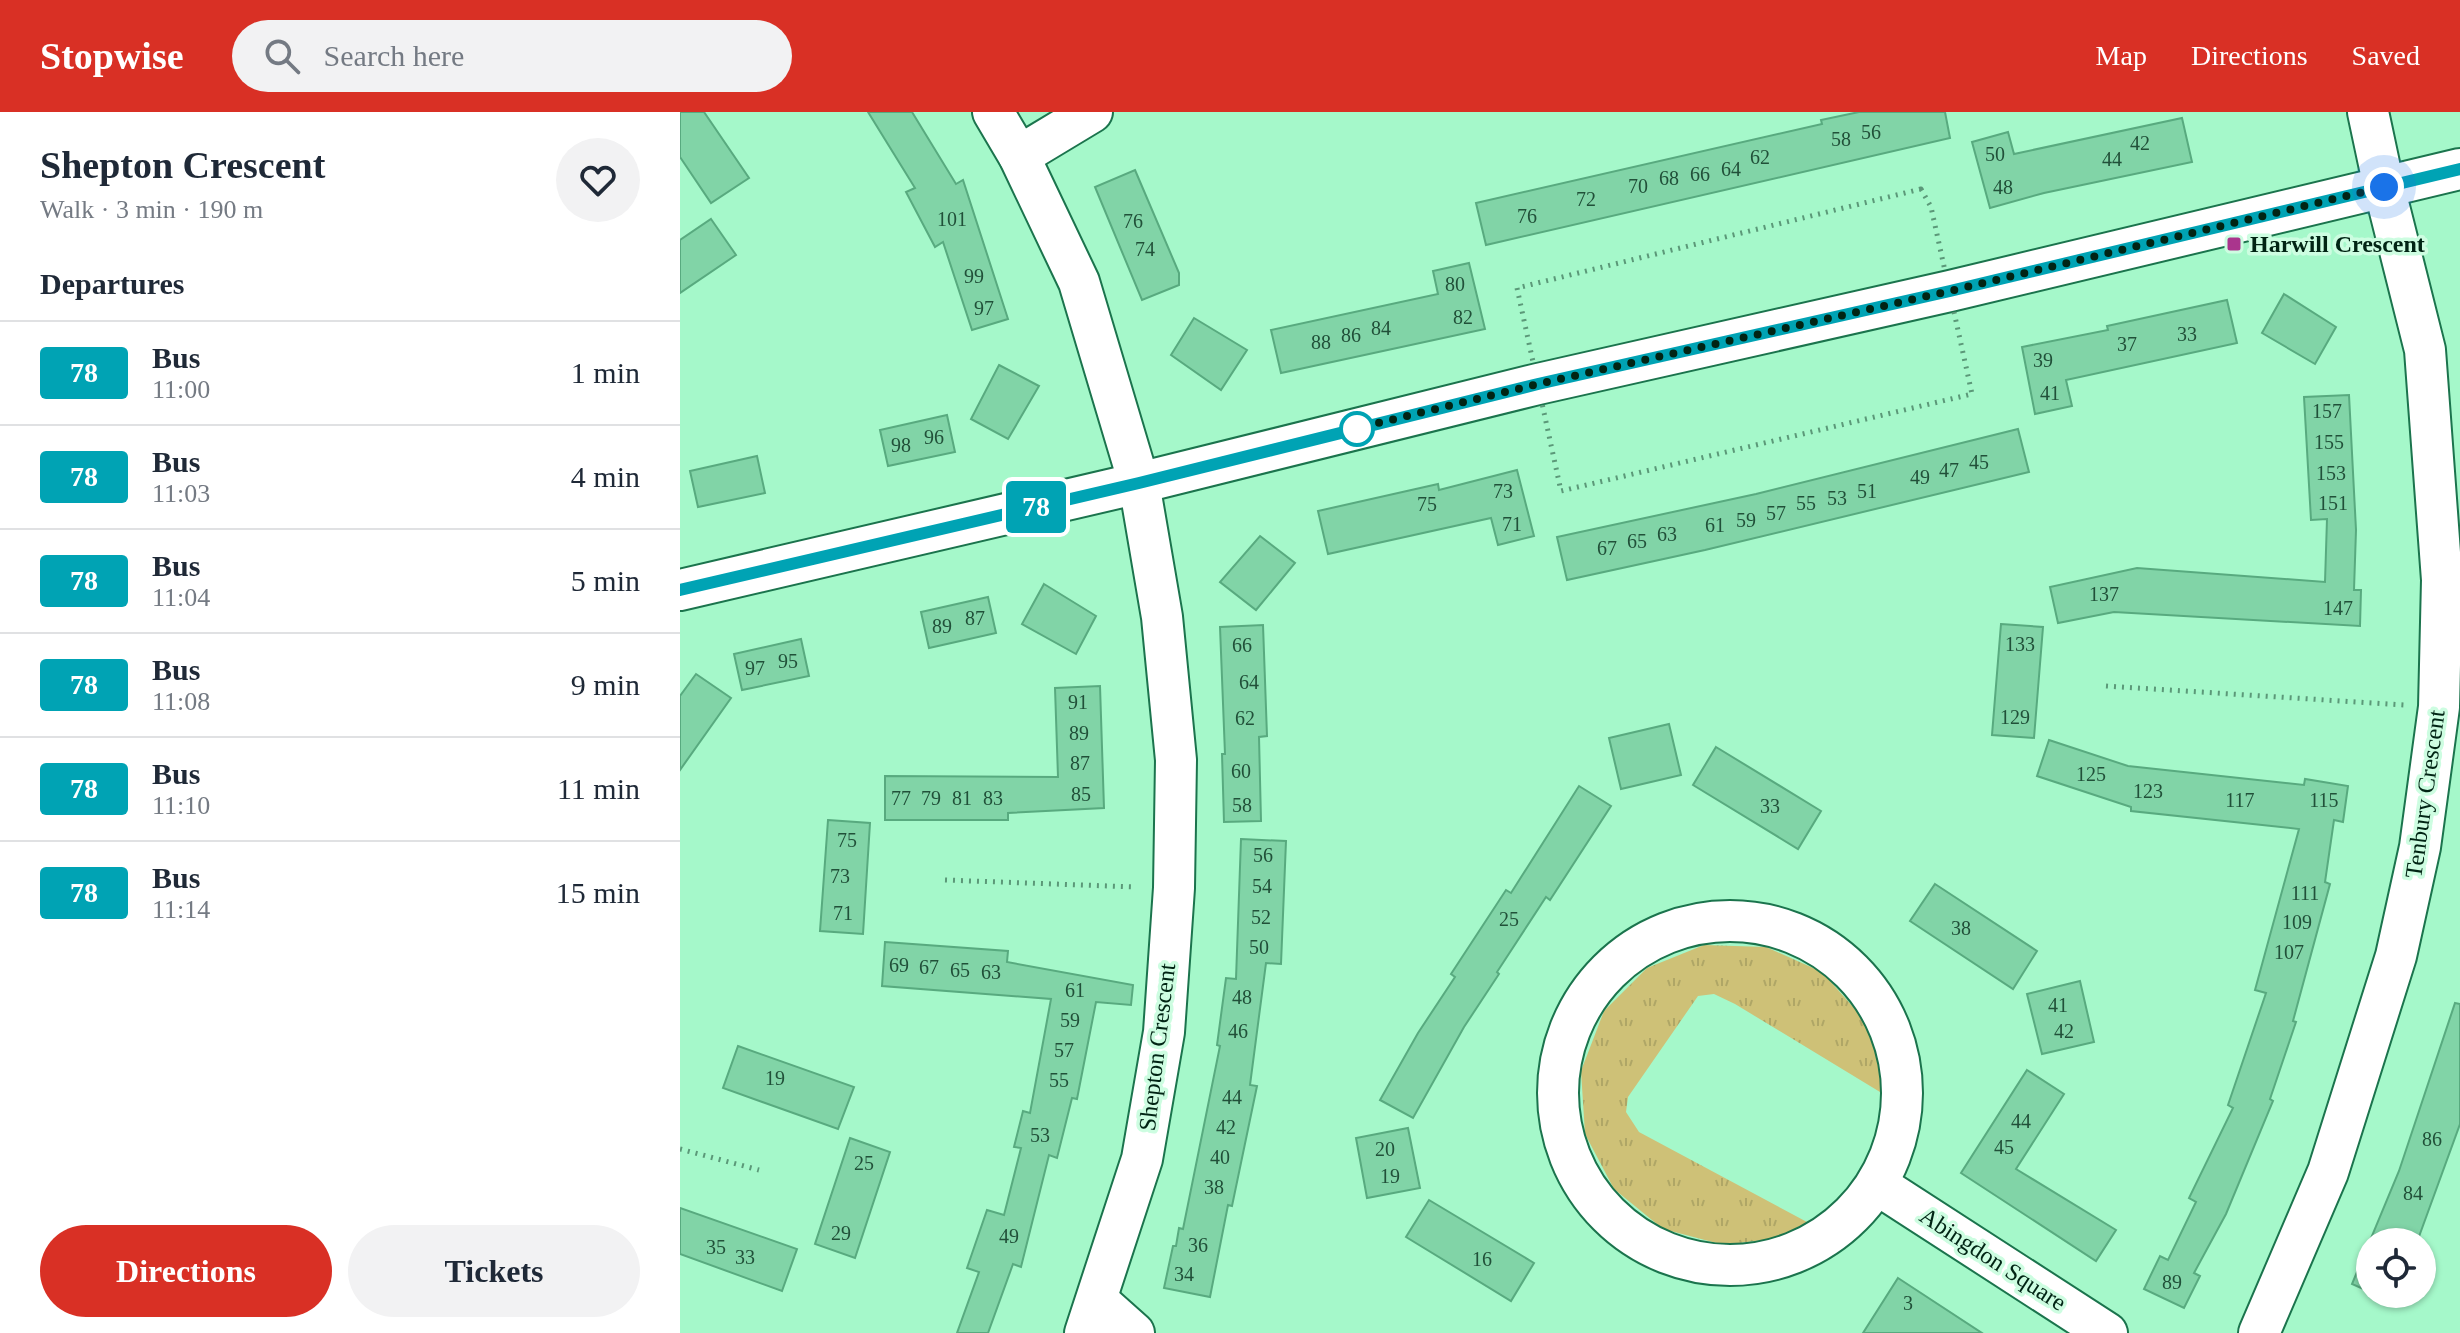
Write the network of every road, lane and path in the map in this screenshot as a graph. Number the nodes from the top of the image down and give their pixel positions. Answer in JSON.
{"nodes":[{"id":1,"x":993,"y":112,"type":"edge"},
{"id":2,"x":1092,"y":112,"type":"edge"},
{"id":3,"x":2368,"y":112,"type":"edge"},
{"id":4,"x":1019,"y":156,"type":"junction"},
{"id":5,"x":2460,"y":169,"type":"edge"},
{"id":6,"x":2384,"y":187,"type":"junction"},
{"id":7,"x":1950,"y":291,"type":"junction"},
{"id":8,"x":1538,"y":384,"type":"junction"},
{"id":9,"x":1139,"y":483,"type":"junction"},
{"id":10,"x":680,"y":590,"type":"edge"},
{"id":11,"x":2106,"y":686,"type":"dead end"},
{"id":12,"x":2439,"y":707,"type":"junction"},
{"id":13,"x":945,"y":880,"type":"dead end"},
{"id":14,"x":1174,"y":888,"type":"junction"},
{"id":15,"x":680,"y":1149,"type":"edge"},
{"id":16,"x":759,"y":1170,"type":"dead end"},
{"id":17,"x":1878,"y":1185,"type":"junction"},
{"id":18,"x":1091,"y":1316,"type":"edge"},
{"id":19,"x":1134,"y":1333,"type":"edge"},
{"id":20,"x":2107,"y":1333,"type":"edge"},
{"id":21,"x":2259,"y":1333,"type":"edge"}],
"edges":[{"from":1,"to":4,"type":"street","name":"Shepton Crescent"},
{"from":2,"to":4,"type":"street"},
{"from":3,"to":6,"type":"street"},
{"from":4,"to":9,"type":"street","name":"Shepton Crescent"},
{"from":5,"to":6,"type":"street"},
{"from":6,"to":7,"type":"street"},
{"from":6,"to":12,"type":"street","name":"Tenbury Crescent"},
{"from":7,"to":8,"type":"street"},
{"from":7,"to":8,"type":"path"},
{"from":7,"to":8,"type":"path"},
{"from":8,"to":9,"type":"street"},
{"from":9,"to":10,"type":"street"},
{"from":9,"to":14,"type":"street","name":"Shepton Crescent"},
{"from":11,"to":12,"type":"path"},
{"from":12,"to":21,"type":"street","name":"Tenbury Crescent"},
{"from":13,"to":14,"type":"path"},
{"from":14,"to":18,"type":"street","name":"Shepton Crescent"},
{"from":15,"to":16,"type":"path"},
{"from":17,"to":17,"type":"street"},
{"from":17,"to":20,"type":"street","name":"Abingdon Square"},
{"from":18,"to":19,"type":"street"}]}
